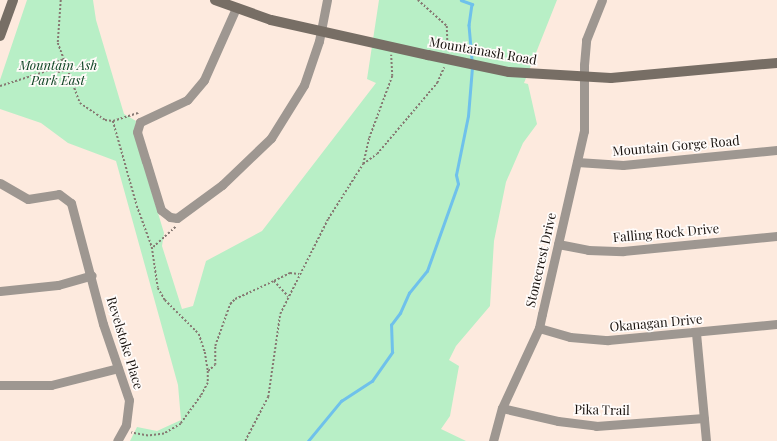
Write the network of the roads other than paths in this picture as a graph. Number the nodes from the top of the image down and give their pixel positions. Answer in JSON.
{"nodes":[{"id":1,"x":13,"y":0,"type":"edge"},
{"id":2,"x":215,"y":0,"type":"edge"},
{"id":3,"x":327,"y":0,"type":"edge"},
{"id":4,"x":602,"y":0,"type":"edge"},
{"id":5,"x":236,"y":8,"type":"junction"},
{"id":6,"x":321,"y":32,"type":"junction"},
{"id":7,"x":0,"y":36,"type":"edge"},
{"id":8,"x":777,"y":63,"type":"edge"},
{"id":9,"x":585,"y":78,"type":"junction"},
{"id":10,"x":777,"y":150,"type":"edge"},
{"id":11,"x":577,"y":162,"type":"junction"},
{"id":12,"x":0,"y":183,"type":"edge"},
{"id":13,"x":777,"y":236,"type":"edge"},
{"id":14,"x":558,"y":244,"type":"junction"},
{"id":15,"x":92,"y":275,"type":"junction"},
{"id":16,"x":0,"y":291,"type":"edge"},
{"id":17,"x":777,"y":324,"type":"edge"},
{"id":18,"x":539,"y":328,"type":"junction"},
{"id":19,"x":696,"y":333,"type":"junction"},
{"id":20,"x":118,"y":368,"type":"junction"},
{"id":21,"x":0,"y":385,"type":"edge"},
{"id":22,"x":502,"y":408,"type":"junction"},
{"id":23,"x":704,"y":418,"type":"junction"},
{"id":24,"x":117,"y":441,"type":"edge"},
{"id":25,"x":493,"y":441,"type":"edge"},
{"id":26,"x":706,"y":441,"type":"edge"}],
"edges":[{"from":1,"to":7,"type":"street"},
{"from":2,"to":5,"type":"street","name":"Mountainash Road"},
{"from":3,"to":6,"type":"street"},
{"from":4,"to":9,"type":"street","name":"Stonecrest Drive"},
{"from":5,"to":6,"type":"street","name":"Mountainash Road"},
{"from":5,"to":6,"type":"street"},
{"from":6,"to":9,"type":"street","name":"Mountainash Road","bridge":true},
{"from":8,"to":9,"type":"street","name":"Mountainash Road"},
{"from":9,"to":11,"type":"street","name":"Stonecrest Drive"},
{"from":10,"to":11,"type":"street","name":"Mountain Gorge Road"},
{"from":11,"to":14,"type":"street","name":"Stonecrest Drive"},
{"from":12,"to":15,"type":"street","name":"Revelstoke Place"},
{"from":13,"to":14,"type":"street","name":"Falling Rock Drive"},
{"from":14,"to":18,"type":"street","name":"Stonecrest Drive"},
{"from":15,"to":16,"type":"street"},
{"from":15,"to":20,"type":"street","name":"Revelstoke Place"},
{"from":17,"to":19,"type":"street","name":"Okanagan Drive"},
{"from":18,"to":19,"type":"street","name":"Okanagan Drive"},
{"from":18,"to":22,"type":"street","name":"Stonecrest Drive"},
{"from":19,"to":23,"type":"street"},
{"from":20,"to":21,"type":"street"},
{"from":20,"to":24,"type":"street","name":"Revelstoke Place"},
{"from":22,"to":23,"type":"street","name":"Pika Trail"},
{"from":22,"to":25,"type":"street","name":"Stonecrest Drive"},
{"from":23,"to":26,"type":"street"}]}
